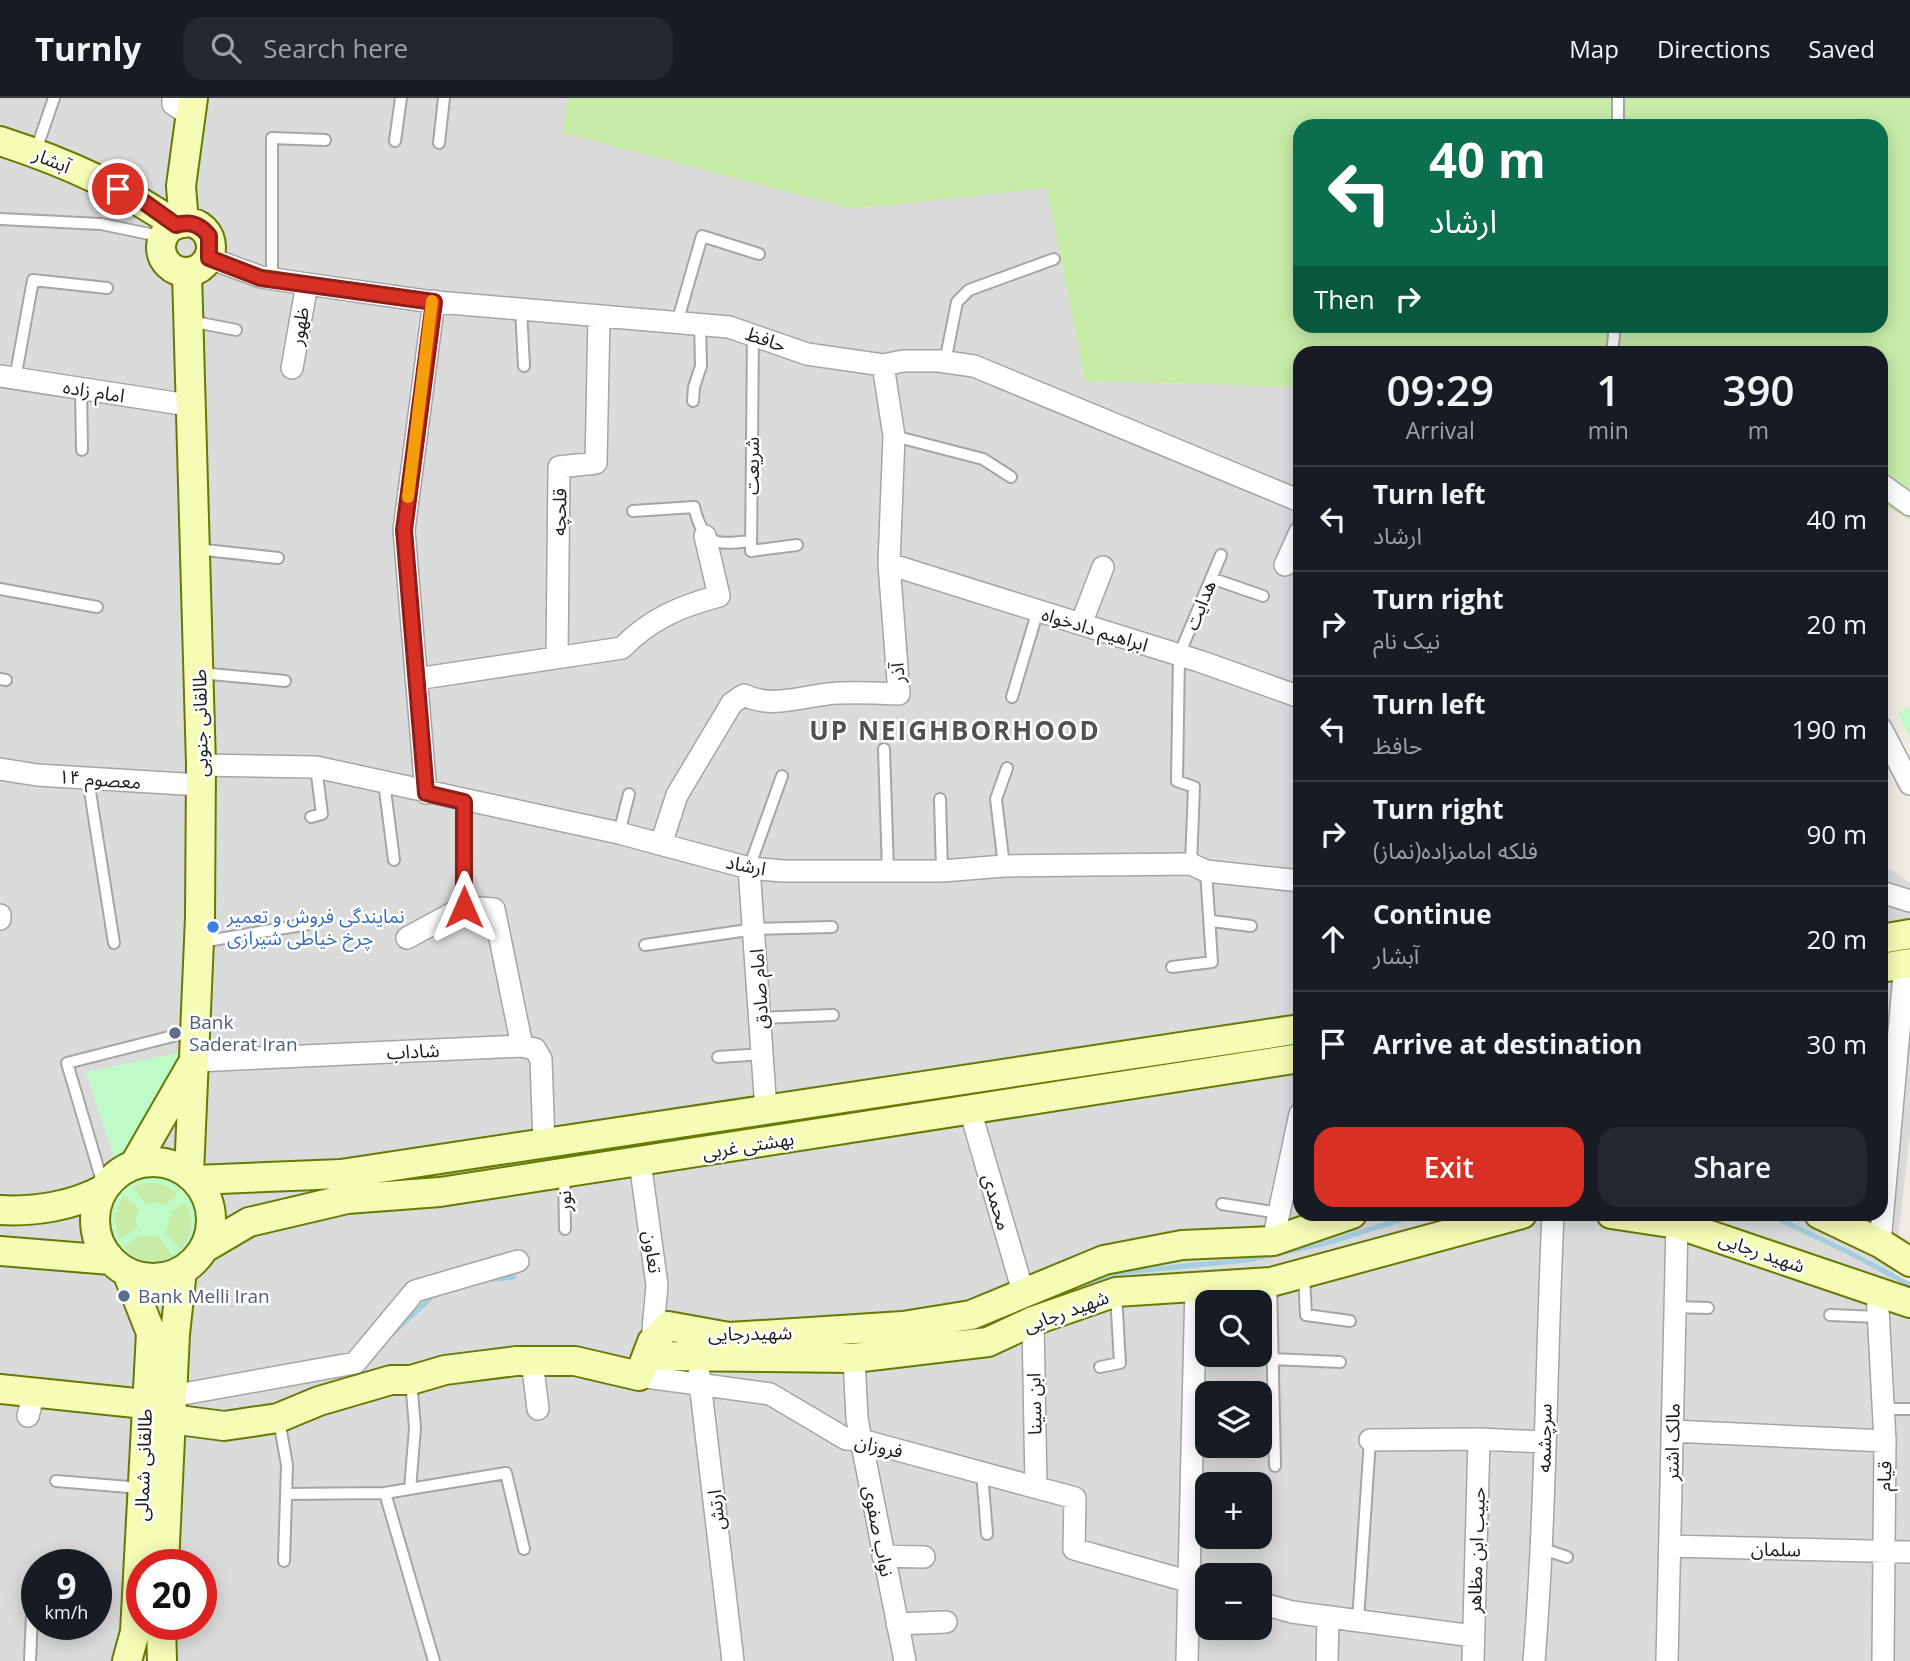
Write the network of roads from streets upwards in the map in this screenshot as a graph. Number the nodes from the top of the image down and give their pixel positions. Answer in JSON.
{"nodes":[{"id":1,"x":186,"y":104,"type":"edge"},
{"id":2,"x":0,"y":141,"type":"edge"},
{"id":3,"x":174,"y":228,"type":"junction"},
{"id":4,"x":198,"y":265,"type":"junction"},
{"id":5,"x":307,"y":284,"type":"junction"},
{"id":6,"x":434,"y":302,"type":"junction"},
{"id":7,"x":600,"y":316,"type":"junction"},
{"id":8,"x":883,"y":365,"type":"junction"},
{"id":9,"x":292,"y":369,"type":"dead end"},
{"id":10,"x":8,"y":377,"type":"edge"},
{"id":11,"x":188,"y":405,"type":"junction"},
{"id":12,"x":1888,"y":489,"type":"edge"},
{"id":13,"x":1293,"y":498,"type":"edge"},
{"id":14,"x":1910,"y":505,"type":"edge"},
{"id":15,"x":705,"y":536,"type":"road end"},
{"id":16,"x":1293,"y":546,"type":"edge"},
{"id":17,"x":889,"y":564,"type":"junction"},
{"id":18,"x":1284,"y":565,"type":"dead end"},
{"id":19,"x":1103,"y":567,"type":"dead end"},
{"id":20,"x":1081,"y":624,"type":"junction"},
{"id":21,"x":556,"y":657,"type":"junction"},
{"id":22,"x":416,"y":679,"type":"junction"},
{"id":23,"x":1293,"y":695,"type":"edge"},
{"id":24,"x":1888,"y":742,"type":"edge"},
{"id":25,"x":0,"y":769,"type":"edge"},
{"id":26,"x":201,"y":775,"type":"junction"},
{"id":27,"x":1910,"y":784,"type":"edge"},
{"id":28,"x":426,"y":793,"type":"junction"},
{"id":29,"x":661,"y":844,"type":"junction"},
{"id":30,"x":749,"y":868,"type":"junction"},
{"id":31,"x":1293,"y":880,"type":"edge"},
{"id":32,"x":1888,"y":894,"type":"edge"},
{"id":33,"x":1910,"y":901,"type":"edge"},
{"id":34,"x":1910,"y":934,"type":"edge"},
{"id":35,"x":407,"y":938,"type":"dead end"},
{"id":36,"x":1888,"y":938,"type":"edge"},
{"id":37,"x":1902,"y":972,"type":"edge"},
{"id":38,"x":1293,"y":1030,"type":"edge"},
{"id":39,"x":522,"y":1045,"type":"junction"},
{"id":40,"x":1121,"y":1056,"type":"junction"},
{"id":41,"x":1293,"y":1059,"type":"edge"},
{"id":42,"x":195,"y":1061,"type":"junction"},
{"id":43,"x":1126,"y":1085,"type":"junction"},
{"id":44,"x":1888,"y":1108,"type":"edge"},
{"id":45,"x":766,"y":1110,"type":"junction"},
{"id":46,"x":970,"y":1110,"type":"junction"},
{"id":47,"x":544,"y":1144,"type":"junction"},
{"id":48,"x":640,"y":1162,"type":"junction"},
{"id":49,"x":134,"y":1165,"type":"junction"},
{"id":50,"x":1293,"y":1167,"type":"edge"},
{"id":51,"x":192,"y":1177,"type":"junction"},
{"id":52,"x":104,"y":1189,"type":"junction"},
{"id":53,"x":1,"y":1207,"type":"edge"},
{"id":54,"x":1332,"y":1221,"type":"edge"},
{"id":55,"x":1496,"y":1221,"type":"edge"},
{"id":56,"x":1553,"y":1221,"type":"edge"},
{"id":57,"x":1678,"y":1221,"type":"edge"},
{"id":58,"x":1683,"y":1221,"type":"edge"},
{"id":59,"x":1834,"y":1221,"type":"edge"},
{"id":60,"x":1881,"y":1221,"type":"edge"},
{"id":61,"x":1273,"y":1241,"type":"junction"},
{"id":62,"x":1880,"y":1243,"type":"junction"},
{"id":63,"x":203,"y":1249,"type":"junction"},
{"id":64,"x":0,"y":1251,"type":"edge"},
{"id":65,"x":518,"y":1261,"type":"dead end"},
{"id":66,"x":1910,"y":1262,"type":"edge"},
{"id":67,"x":119,"y":1266,"type":"junction"},
{"id":68,"x":183,"y":1270,"type":"junction"},
{"id":69,"x":1270,"y":1282,"type":"junction"},
{"id":70,"x":1196,"y":1286,"type":"junction"},
{"id":71,"x":1024,"y":1295,"type":"junction"},
{"id":72,"x":1910,"y":1303,"type":"edge"},
{"id":73,"x":1878,"y":1304,"type":"junction"},
{"id":74,"x":1033,"y":1321,"type":"junction"},
{"id":75,"x":652,"y":1342,"type":"junction"},
{"id":76,"x":854,"y":1358,"type":"junction"},
{"id":77,"x":695,"y":1359,"type":"junction"},
{"id":78,"x":532,"y":1361,"type":"junction"},
{"id":79,"x":639,"y":1376,"type":"junction"},
{"id":80,"x":702,"y":1387,"type":"junction"},
{"id":81,"x":0,"y":1389,"type":"edge"},
{"id":82,"x":145,"y":1404,"type":"junction"},
{"id":83,"x":171,"y":1407,"type":"junction"},
{"id":84,"x":538,"y":1409,"type":"dead end"},
{"id":85,"x":1672,"y":1431,"type":"junction"},
{"id":86,"x":1479,"y":1438,"type":"junction"},
{"id":87,"x":861,"y":1440,"type":"junction"},
{"id":88,"x":1370,"y":1440,"type":"road end"},
{"id":89,"x":1885,"y":1441,"type":"junction"},
{"id":90,"x":1543,"y":1442,"type":"junction"},
{"id":91,"x":1035,"y":1487,"type":"junction"},
{"id":92,"x":1670,"y":1546,"type":"junction"},
{"id":93,"x":165,"y":1549,"type":"edge"},
{"id":94,"x":1882,"y":1552,"type":"junction"},
{"id":95,"x":1910,"y":1552,"type":"edge"},
{"id":96,"x":883,"y":1556,"type":"junction"},
{"id":97,"x":924,"y":1557,"type":"dead end"},
{"id":98,"x":1186,"y":1581,"type":"junction"},
{"id":99,"x":1195,"y":1583,"type":"edge"},
{"id":100,"x":1272,"y":1606,"type":"edge"},
{"id":101,"x":1328,"y":1617,"type":"junction"},
{"id":102,"x":946,"y":1622,"type":"dead end"},
{"id":103,"x":897,"y":1624,"type":"junction"},
{"id":104,"x":1473,"y":1636,"type":"junction"},
{"id":105,"x":161,"y":1640,"type":"edge"},
{"id":106,"x":127,"y":1661,"type":"edge"},
{"id":107,"x":162,"y":1661,"type":"edge"},
{"id":108,"x":733,"y":1661,"type":"edge"},
{"id":109,"x":905,"y":1661,"type":"edge"},
{"id":110,"x":1187,"y":1661,"type":"edge"},
{"id":111,"x":1327,"y":1661,"type":"edge"},
{"id":112,"x":1473,"y":1661,"type":"edge"},
{"id":113,"x":1534,"y":1661,"type":"edge"},
{"id":114,"x":1667,"y":1661,"type":"edge"},
{"id":115,"x":1884,"y":1661,"type":"edge"}],
"edges":[{"from":1,"to":3,"type":"street"},
{"from":2,"to":3,"type":"street","name":"آبشار"},
{"from":3,"to":4,"type":"street"},
{"from":3,"to":4,"type":"street"},
{"from":4,"to":5,"type":"street","name":"حافظ"},
{"from":4,"to":11,"type":"street","name":"طالقانی جنوبی"},
{"from":5,"to":6,"type":"street","name":"حافظ"},
{"from":5,"to":9,"type":"street","name":"ظهور"},
{"from":6,"to":7,"type":"street","name":"حافظ"},
{"from":6,"to":22,"type":"street"},
{"from":7,"to":8,"type":"street","name":"حافظ"},
{"from":7,"to":21,"type":"street","name":"قلحچه"},
{"from":8,"to":13,"type":"street","name":"حافظ"},
{"from":8,"to":17,"type":"street","name":"آذر"},
{"from":10,"to":11,"type":"street","name":"امام زاده"},
{"from":11,"to":26,"type":"street","name":"طالقانی جنوبی"},
{"from":12,"to":14,"type":"street"},
{"from":15,"to":21,"type":"street"},
{"from":16,"to":18,"type":"street"},
{"from":17,"to":20,"type":"street","name":"ابراهیم دادخواه"},
{"from":17,"to":29,"type":"street","name":"آذر"},
{"from":19,"to":20,"type":"street"},
{"from":20,"to":23,"type":"street","name":"ابراهیم دادخواه"},
{"from":21,"to":22,"type":"street"},
{"from":22,"to":28,"type":"street"},
{"from":24,"to":27,"type":"street"},
{"from":25,"to":26,"type":"street","name":"۱۴ معصوم"},
{"from":26,"to":28,"type":"street","name":"ارشاد"},
{"from":26,"to":42,"type":"street","name":"طالقانی جنوبی"},
{"from":28,"to":29,"type":"street","name":"ارشاد"},
{"from":29,"to":30,"type":"street","name":"ارشاد"},
{"from":30,"to":31,"type":"street","name":"ارشاد"},
{"from":30,"to":45,"type":"street","name":"امام صادق"},
{"from":32,"to":33,"type":"street"},
{"from":34,"to":36,"type":"street"},
{"from":35,"to":39,"type":"street"},
{"from":37,"to":44,"type":"street"},
{"from":38,"to":40,"type":"street","name":"بهشتی غربی"},
{"from":39,"to":42,"type":"street","name":"شاداب"},
{"from":39,"to":47,"type":"street"},
{"from":40,"to":43,"type":"street"},
{"from":40,"to":45,"type":"street","name":"بهشتی غربی"},
{"from":41,"to":43,"type":"street","name":"بهشتی غربی"},
{"from":42,"to":49,"type":"street"},
{"from":42,"to":51,"type":"street","name":"طالقانی جنوبی"},
{"from":43,"to":46,"type":"street","name":"بهشتی غربی"},
{"from":45,"to":47,"type":"street","name":"بهشتی غربی"},
{"from":46,"to":48,"type":"street","name":"بهشتی غربی"},
{"from":46,"to":71,"type":"street","name":"محمدی"},
{"from":47,"to":51,"type":"street","name":"بهشتی غربی"},
{"from":48,"to":63,"type":"street","name":"بهشتی غربی"},
{"from":48,"to":75,"type":"street","name":"تعاون"},
{"from":49,"to":51,"type":"street"},
{"from":49,"to":52,"type":"street"},
{"from":50,"to":61,"type":"street"},
{"from":51,"to":63,"type":"street"},
{"from":52,"to":53,"type":"street"},
{"from":52,"to":67,"type":"street"},
{"from":54,"to":61,"type":"street","name":"شهیدرجایی"},
{"from":55,"to":69,"type":"street","name":"شهید رجایی"},
{"from":56,"to":90,"type":"street","name":"سرچشمه"},
{"from":57,"to":85,"type":"street","name":"مالک اشتر"},
{"from":58,"to":73,"type":"street","name":"شهید رجایی"},
{"from":59,"to":62,"type":"street"},
{"from":60,"to":62,"type":"street"},
{"from":61,"to":69,"type":"street"},
{"from":61,"to":71,"type":"street","name":"شهیدرجایی"},
{"from":62,"to":66,"type":"street"},
{"from":62,"to":73,"type":"street"},
{"from":63,"to":68,"type":"street"},
{"from":64,"to":67,"type":"street"},
{"from":65,"to":83,"type":"street"},
{"from":67,"to":68,"type":"street"},
{"from":67,"to":82,"type":"street","name":"طالقانی شمالی"},
{"from":68,"to":83,"type":"street","name":"طالقانی شمالی"},
{"from":69,"to":70,"type":"street","name":"شهید رجایی"},
{"from":70,"to":74,"type":"street","name":"شهید رجایی"},
{"from":70,"to":98,"type":"street"},
{"from":71,"to":74,"type":"street"},
{"from":71,"to":75,"type":"street","name":"شهیدرجایی"},
{"from":72,"to":73,"type":"street","name":"شهید رجایی"},
{"from":73,"to":89,"type":"street","name":"قیام"},
{"from":74,"to":76,"type":"street","name":"شهید رجایی"},
{"from":74,"to":91,"type":"street","name":"ابن سینا"},
{"from":75,"to":77,"type":"street","name":"شهید رجایی"},
{"from":75,"to":79,"type":"street"},
{"from":76,"to":77,"type":"street","name":"شهید رجایی"},
{"from":76,"to":87,"type":"street","name":"نواب صفوی"},
{"from":77,"to":80,"type":"street","name":"ارتش"},
{"from":78,"to":79,"type":"street"},
{"from":78,"to":83,"type":"street"},
{"from":78,"to":84,"type":"street"},
{"from":79,"to":80,"type":"street","name":"فروزان"},
{"from":80,"to":87,"type":"street","name":"فروزان"},
{"from":80,"to":108,"type":"street","name":"ارتش"},
{"from":81,"to":82,"type":"street"},
{"from":82,"to":106,"type":"street","name":"طالقانی شمالی"},
{"from":83,"to":93,"type":"street","name":"طالقانی شمالی"},
{"from":85,"to":89,"type":"street"},
{"from":85,"to":92,"type":"street","name":"مالک اشتر"},
{"from":86,"to":88,"type":"street"},
{"from":86,"to":90,"type":"street"},
{"from":86,"to":104,"type":"street","name":"حبیب ابن مظاهر"},
{"from":87,"to":91,"type":"street","name":"فروزان"},
{"from":87,"to":96,"type":"street","name":"نواب صفوی"},
{"from":89,"to":94,"type":"street","name":"قیام"},
{"from":90,"to":113,"type":"street","name":"سرچشمه"},
{"from":91,"to":98,"type":"street","name":"فروزان"},
{"from":92,"to":94,"type":"street","name":"سلمان"},
{"from":92,"to":114,"type":"street","name":"مالک اشتر"},
{"from":94,"to":95,"type":"street","name":"سلمان"},
{"from":94,"to":115,"type":"street","name":"قیام"},
{"from":96,"to":97,"type":"street"},
{"from":96,"to":103,"type":"street","name":"نواب صفوی"},
{"from":98,"to":99,"type":"street"},
{"from":98,"to":110,"type":"street"},
{"from":100,"to":101,"type":"street"},
{"from":101,"to":104,"type":"street"},
{"from":101,"to":111,"type":"street"},
{"from":102,"to":103,"type":"street"},
{"from":103,"to":109,"type":"street","name":"نواب صفوی"},
{"from":104,"to":112,"type":"street","name":"حبیب ابن مظاهر"},
{"from":105,"to":107,"type":"street"}]}
